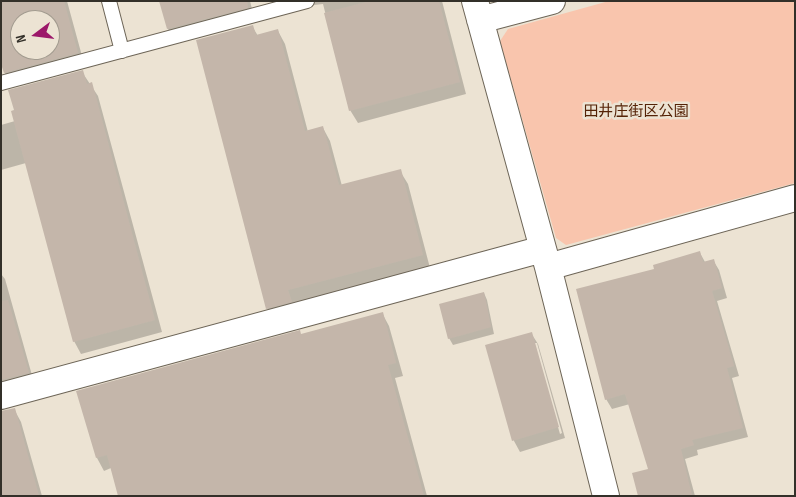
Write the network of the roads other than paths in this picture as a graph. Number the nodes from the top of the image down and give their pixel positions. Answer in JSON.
{"nodes":[{"id":1,"x":109,"y":1,"type":"edge"},
{"id":2,"x":552,"y":1,"type":"edge"},
{"id":3,"x":299,"y":2,"type":"edge"},
{"id":4,"x":477,"y":11,"type":"edge"},
{"id":5,"x":122,"y":51,"type":"junction"},
{"id":6,"x":1,"y":83,"type":"edge"},
{"id":7,"x":795,"y":198,"type":"edge"},
{"id":8,"x":546,"y":258,"type":"junction"},
{"id":9,"x":1,"y":396,"type":"edge"},
{"id":10,"x":606,"y":496,"type":"edge"}],
"edges":[{"from":1,"to":5,"type":"lane"},
{"from":2,"to":4,"type":"street"},
{"from":3,"to":5,"type":"lane"},
{"from":4,"to":8,"type":"street"},
{"from":5,"to":6,"type":"lane"},
{"from":7,"to":8,"type":"street"},
{"from":8,"to":9,"type":"street"},
{"from":8,"to":10,"type":"street"}]}
